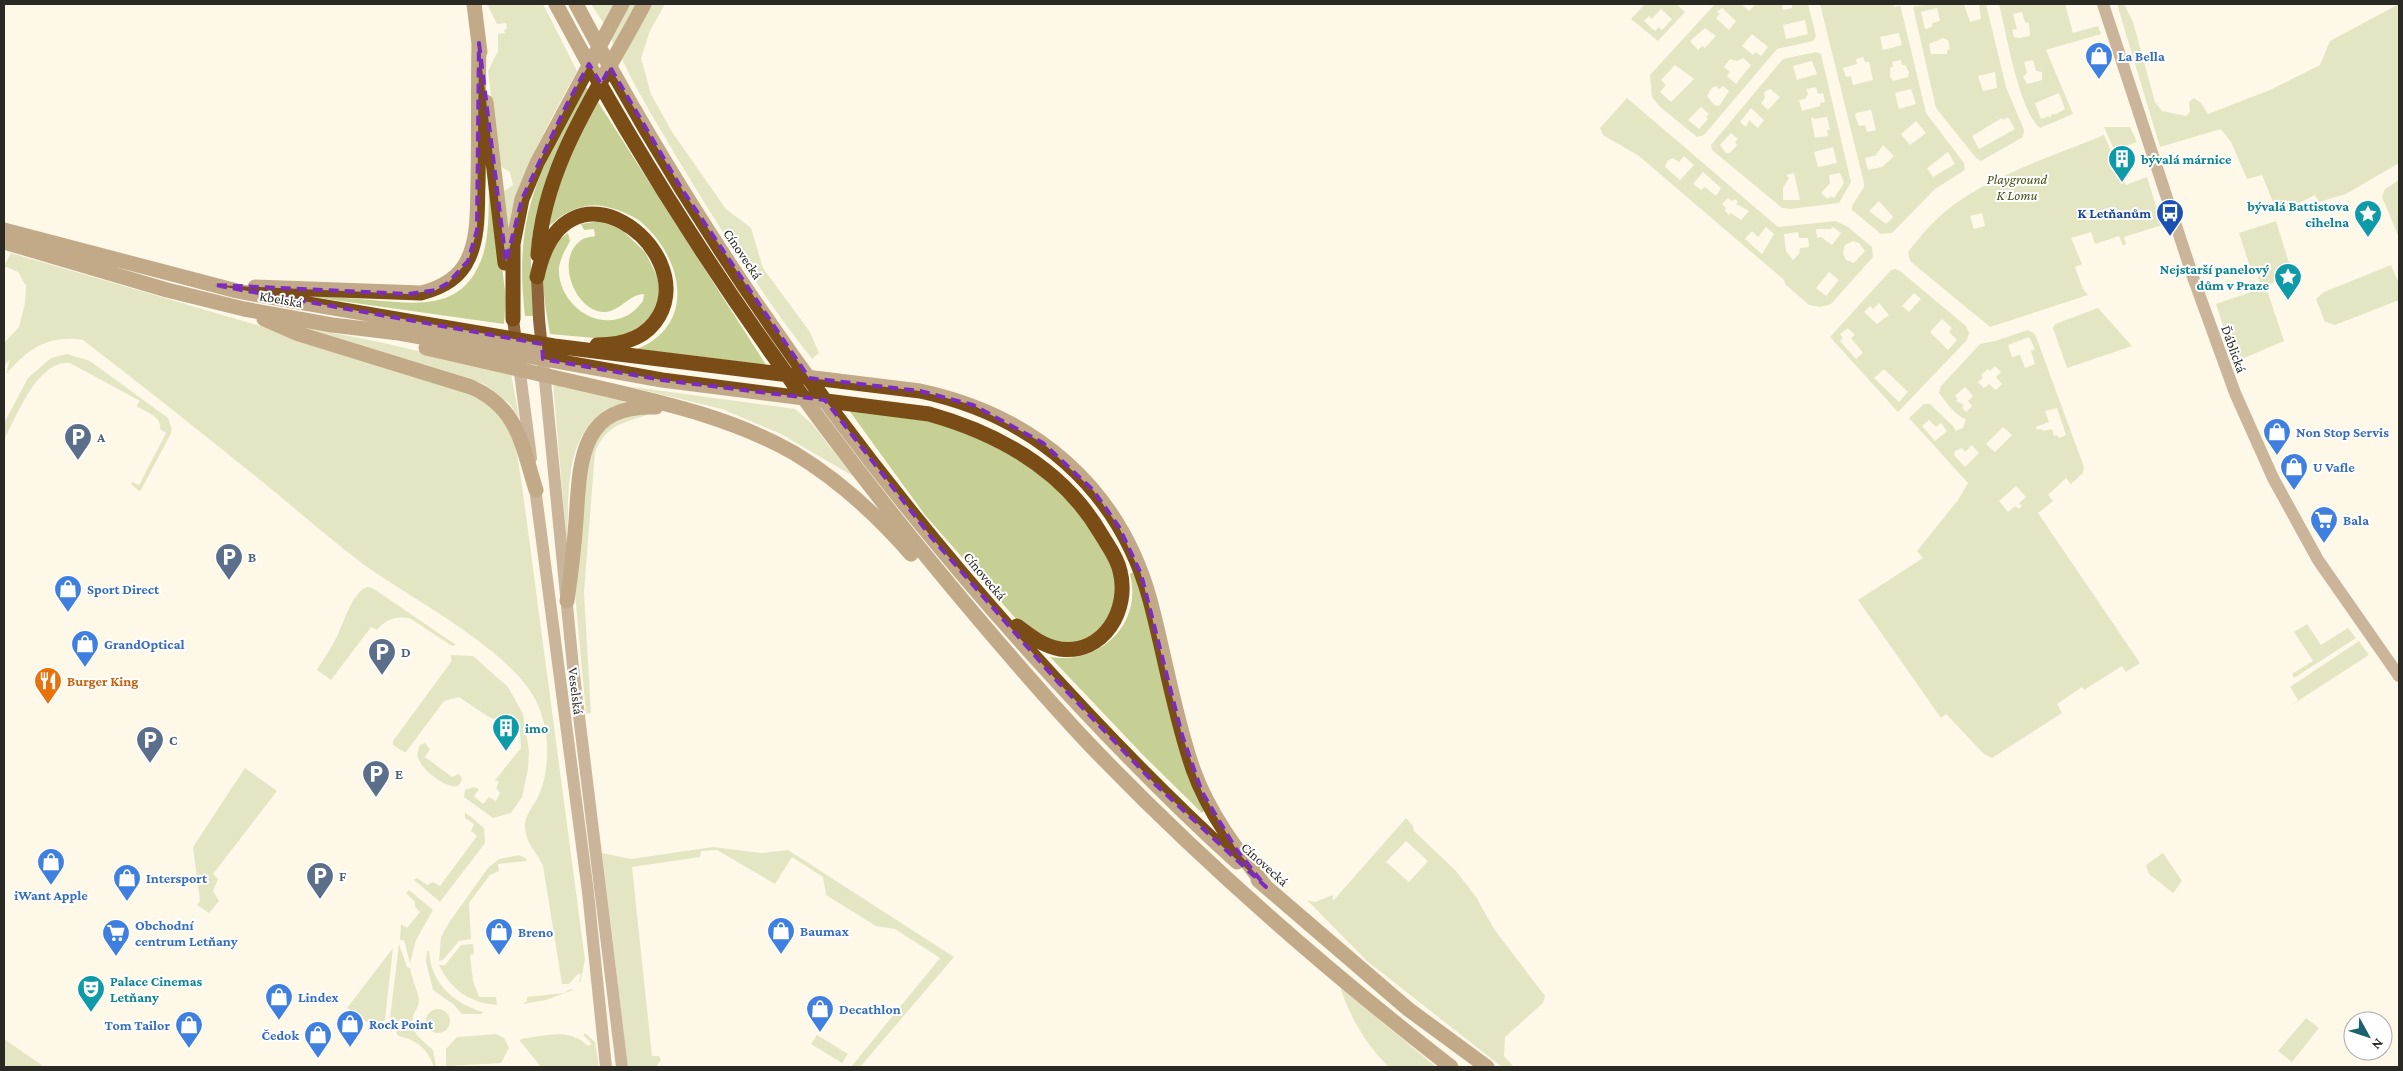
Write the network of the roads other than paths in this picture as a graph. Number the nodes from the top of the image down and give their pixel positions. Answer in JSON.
{"nodes":[{"id":1,"x":474,"y":4,"type":"edge"},
{"id":2,"x":556,"y":4,"type":"edge"},
{"id":3,"x":622,"y":4,"type":"edge"},
{"id":4,"x":644,"y":4,"type":"edge"},
{"id":5,"x":2103,"y":4,"type":"edge"},
{"id":6,"x":579,"y":10,"type":"edge"},
{"id":7,"x":478,"y":43,"type":"junction"},
{"id":8,"x":4,"y":230,"type":"edge"},
{"id":9,"x":4,"y":242,"type":"edge"},
{"id":10,"x":537,"y":277,"type":"junction"},
{"id":11,"x":214,"y":286,"type":"junction"},
{"id":12,"x":244,"y":309,"type":"junction"},
{"id":13,"x":514,"y":319,"type":"junction"},
{"id":14,"x":332,"y":325,"type":"junction"},
{"id":15,"x":554,"y":346,"type":"junction"},
{"id":16,"x":713,"y":417,"type":"junction"},
{"id":17,"x":536,"y":490,"type":"junction"},
{"id":18,"x":982,"y":599,"type":"junction"},
{"id":19,"x":568,"y":601,"type":"junction"},
{"id":20,"x":2399,"y":676,"type":"edge"},
{"id":21,"x":1028,"y":679,"type":"junction"},
{"id":22,"x":1266,"y":887,"type":"junction"},
{"id":23,"x":606,"y":1067,"type":"edge"},
{"id":24,"x":622,"y":1067,"type":"edge"},
{"id":25,"x":1451,"y":1067,"type":"edge"},
{"id":26,"x":1487,"y":1067,"type":"edge"}],
"edges":[{"from":1,"to":7,"type":"highway"},
{"from":2,"to":21,"type":"highway"},
{"from":3,"to":13,"type":"highway"},
{"from":4,"to":10,"type":"highway"},
{"from":5,"to":20,"type":"main road","name":"Ďáblická"},
{"from":6,"to":18,"type":"highway","name":"Cínovecká"},
{"from":7,"to":11,"type":"highway"},
{"from":7,"to":13,"type":"highway"},
{"from":8,"to":11,"type":"highway","name":"Kbelská"},
{"from":9,"to":12,"type":"highway","name":"Kbelská"},
{"from":10,"to":15,"type":"highway"},
{"from":10,"to":19,"type":"main road","name":"Veselská"},
{"from":11,"to":15,"type":"highway","name":"Kbelská"},
{"from":12,"to":14,"type":"highway","name":"Kbelská"},
{"from":12,"to":17,"type":"highway"},
{"from":13,"to":17,"type":"main road","name":"Veselská"},
{"from":14,"to":16,"type":"highway"},
{"from":14,"to":18,"type":"highway","name":"Kbelská"},
{"from":15,"to":22,"type":"highway"},
{"from":16,"to":19,"type":"highway"},
{"from":16,"to":21,"type":"highway"},
{"from":17,"to":23,"type":"main road","name":"Veselská"},
{"from":18,"to":22,"type":"highway","name":"Cínovecká"},
{"from":19,"to":24,"type":"main road","name":"Veselská"},
{"from":21,"to":25,"type":"highway"},
{"from":22,"to":26,"type":"highway","name":"Cínovecká"}]}
